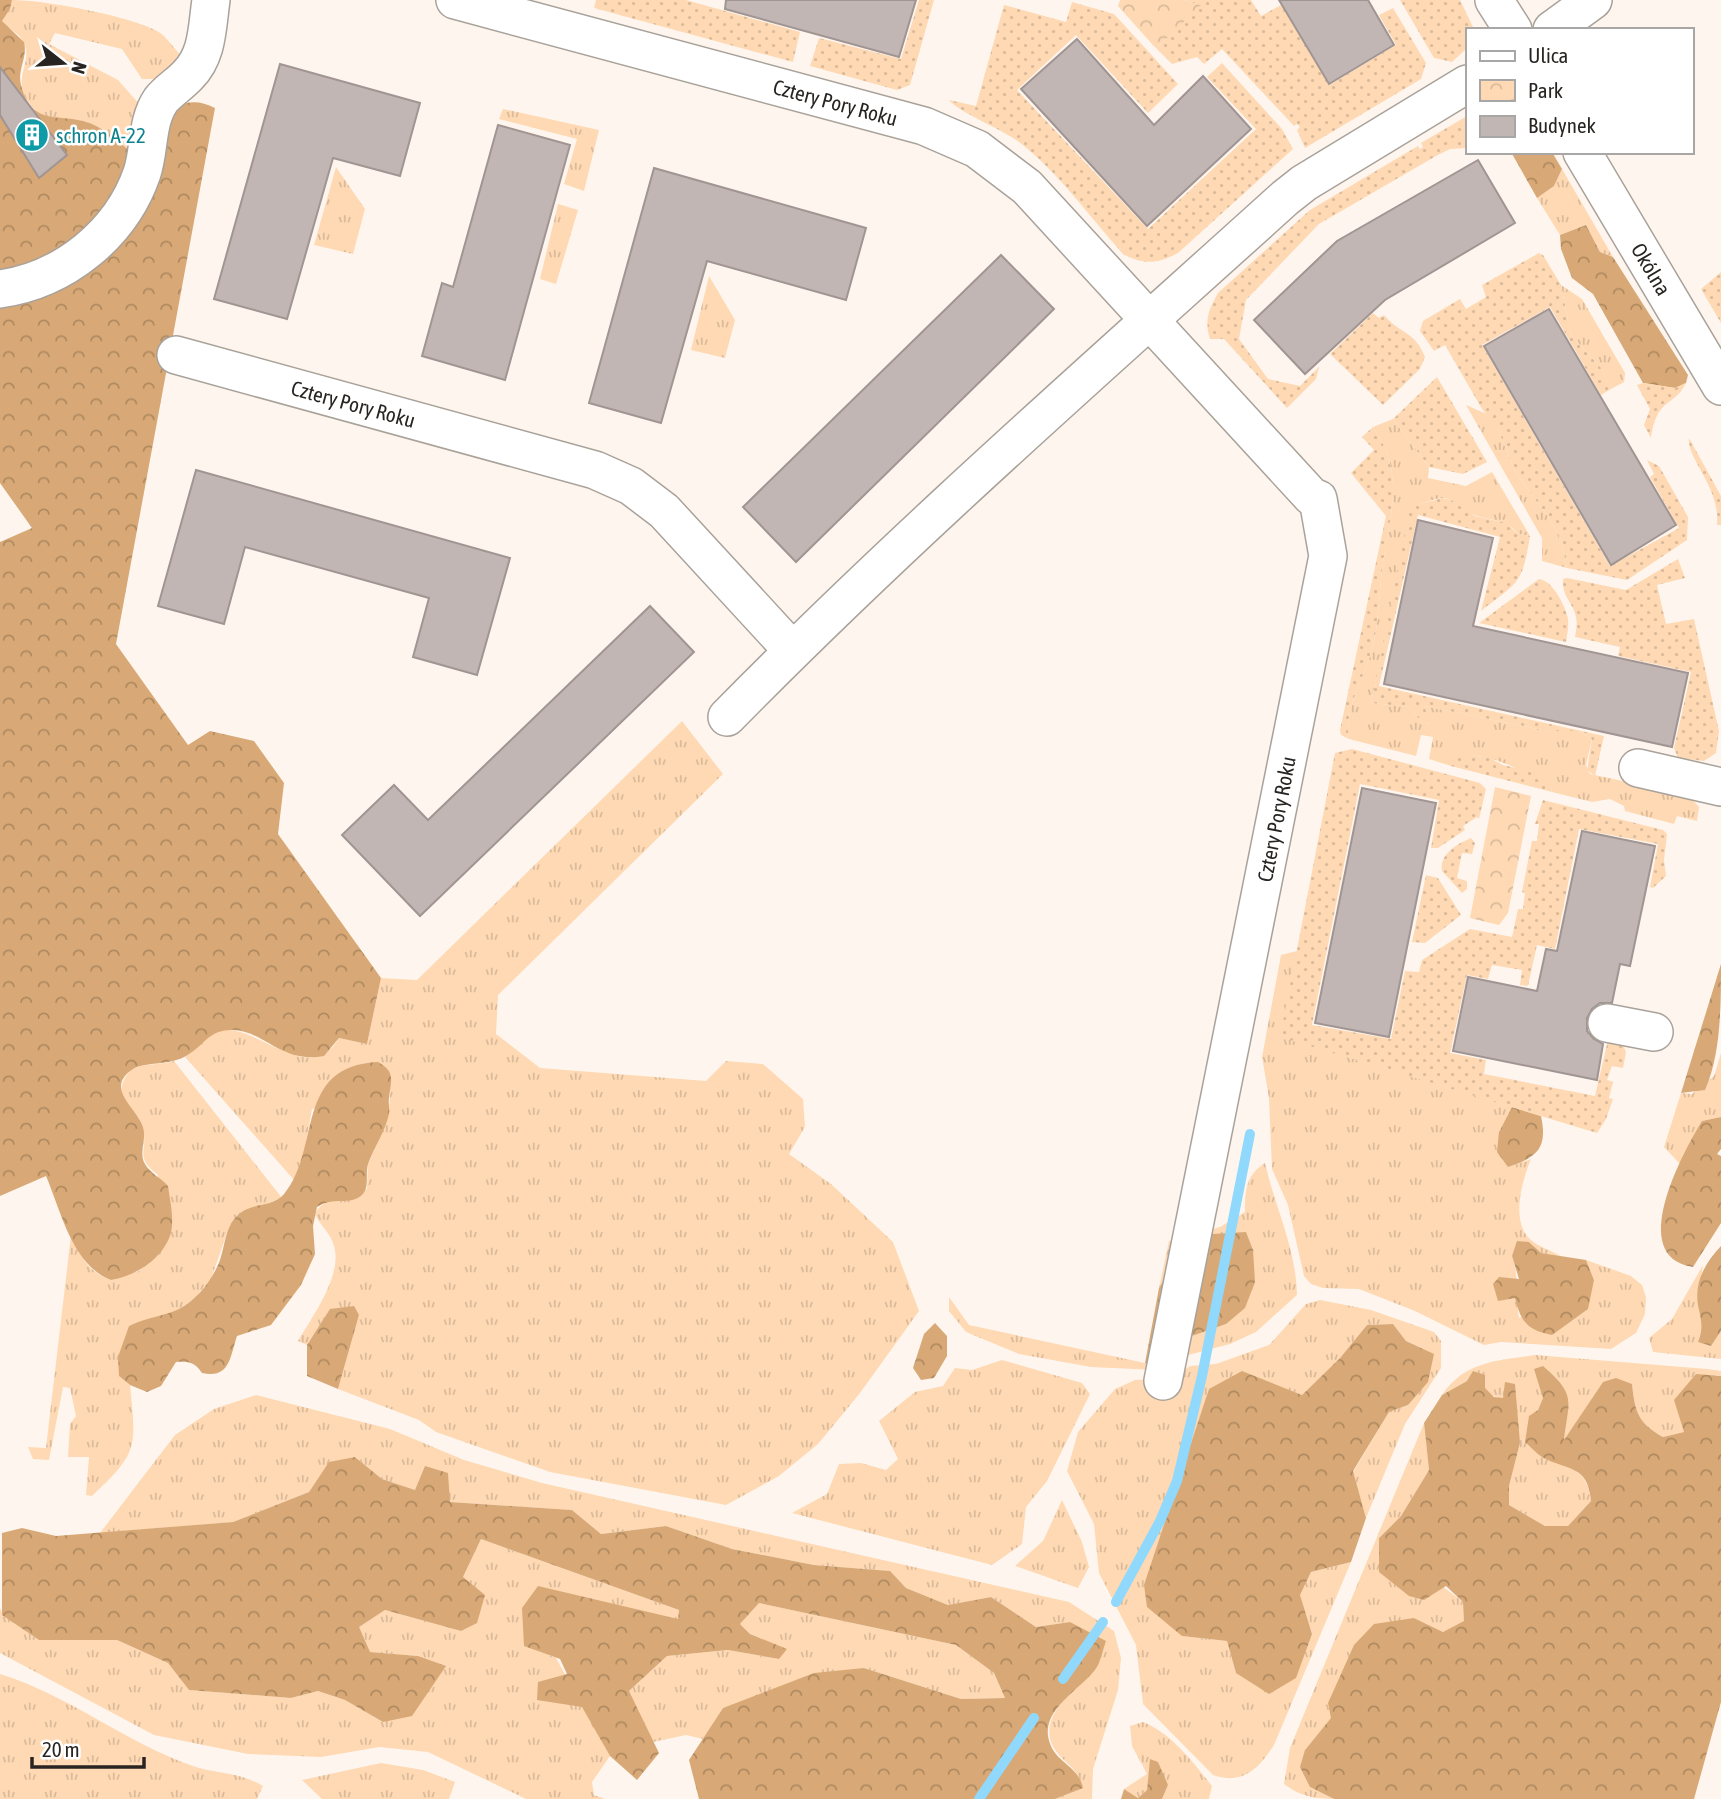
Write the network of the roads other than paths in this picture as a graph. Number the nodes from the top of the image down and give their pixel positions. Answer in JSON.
{"nodes":[{"id":1,"x":211,"y":0,"type":"edge"},
{"id":2,"x":455,"y":0,"type":"edge"},
{"id":3,"x":1494,"y":0,"type":"edge"},
{"id":4,"x":1593,"y":0,"type":"edge"},
{"id":5,"x":1512,"y":28,"type":"edge"},
{"id":6,"x":1555,"y":28,"type":"edge"},
{"id":7,"x":1466,"y":85,"type":"edge"},
{"id":8,"x":1583,"y":154,"type":"edge"},
{"id":9,"x":0,"y":289,"type":"edge"},
{"id":10,"x":1151,"y":319,"type":"junction"},
{"id":11,"x":176,"y":355,"type":"dead end"},
{"id":12,"x":1721,"y":386,"type":"edge"},
{"id":13,"x":792,"y":650,"type":"junction"},
{"id":14,"x":727,"y":717,"type":"dead end"},
{"id":15,"x":1638,"y":768,"type":"dead end"},
{"id":16,"x":1721,"y":786,"type":"edge"},
{"id":17,"x":1607,"y":1023,"type":"dead end"},
{"id":18,"x":1654,"y":1032,"type":"dead end"},
{"id":19,"x":1163,"y":1381,"type":"dead end"}],
"edges":[{"from":1,"to":9,"type":"street"},
{"from":2,"to":10,"type":"street","name":"Cztery Pory Roku"},
{"from":3,"to":5,"type":"street"},
{"from":4,"to":6,"type":"street"},
{"from":7,"to":10,"type":"street"},
{"from":8,"to":12,"type":"street","name":"Okólna"},
{"from":10,"to":13,"type":"street"},
{"from":10,"to":19,"type":"street","name":"Cztery Pory Roku"},
{"from":11,"to":13,"type":"street","name":"Cztery Pory Roku"},
{"from":13,"to":14,"type":"street"},
{"from":15,"to":16,"type":"street"},
{"from":17,"to":18,"type":"street"}]}
